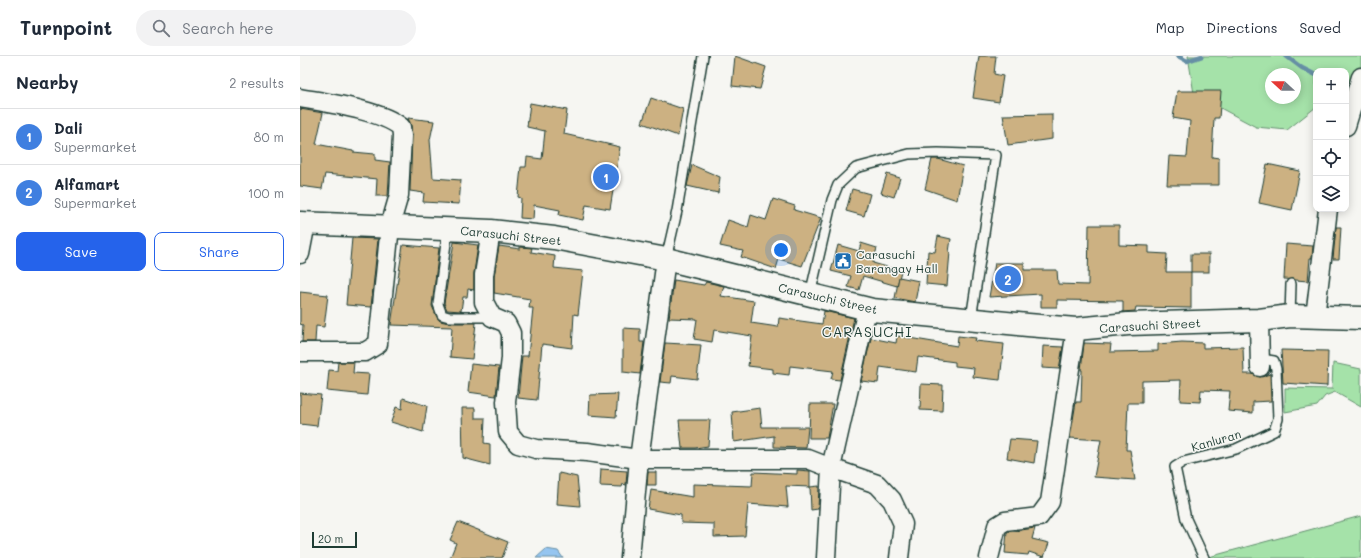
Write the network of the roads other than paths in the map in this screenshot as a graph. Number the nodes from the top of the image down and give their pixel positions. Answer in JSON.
{"nodes":[{"id":1,"x":703,"y":56,"type":"edge"},
{"id":2,"x":1361,"y":77,"type":"edge"},
{"id":3,"x":300,"y":98,"type":"edge"},
{"id":4,"x":1349,"y":116,"type":"edge"},
{"id":5,"x":1328,"y":212,"type":"edge"},
{"id":6,"x":303,"y":223,"type":"edge"},
{"id":7,"x":390,"y":226,"type":"junction"},
{"id":8,"x":448,"y":228,"type":"junction"},
{"id":9,"x":492,"y":231,"type":"junction"},
{"id":10,"x":300,"y":254,"type":"edge"},
{"id":11,"x":666,"y":259,"type":"junction"},
{"id":12,"x":1292,"y":284,"type":"dead end"},
{"id":13,"x":810,"y":295,"type":"junction"},
{"id":14,"x":867,"y":309,"type":"junction"},
{"id":15,"x":1290,"y":316,"type":"junction"},
{"id":16,"x":1315,"y":317,"type":"junction"},
{"id":17,"x":492,"y":318,"type":"junction"},
{"id":18,"x":1361,"y":318,"type":"edge"},
{"id":19,"x":971,"y":319,"type":"junction"},
{"id":20,"x":1259,"y":320,"type":"junction"},
{"id":21,"x":1076,"y":329,"type":"junction"},
{"id":22,"x":300,"y":352,"type":"edge"},
{"id":23,"x":1261,"y":363,"type":"joint"},
{"id":24,"x":639,"y":459,"type":"junction"},
{"id":25,"x":831,"y":468,"type":"junction"},
{"id":26,"x":630,"y":558,"type":"edge"},
{"id":27,"x":826,"y":558,"type":"edge"},
{"id":28,"x":899,"y":558,"type":"edge"},
{"id":29,"x":989,"y":558,"type":"edge"},
{"id":30,"x":1204,"y":558,"type":"edge"}],
"edges":[{"from":1,"to":11,"type":"lane"},
{"from":2,"to":4,"type":"street"},
{"from":3,"to":7,"type":"street"},
{"from":5,"to":16,"type":"street"},
{"from":6,"to":7,"type":"street","name":"Carasuchi Street"},
{"from":6,"to":10,"type":"street"},
{"from":7,"to":8,"type":"street","name":"Carasuchi Street"},
{"from":7,"to":22,"type":"street"},
{"from":8,"to":9,"type":"street","name":"Carasuchi Street"},
{"from":8,"to":17,"type":"lane"},
{"from":9,"to":11,"type":"street","name":"Carasuchi Street"},
{"from":9,"to":17,"type":"street"},
{"from":11,"to":13,"type":"street","name":"Carasuchi Street"},
{"from":11,"to":24,"type":"street"},
{"from":12,"to":15,"type":"lane"},
{"from":13,"to":14,"type":"street","name":"Carasuchi Street"},
{"from":13,"to":19,"type":"lane"},
{"from":14,"to":19,"type":"street","name":"Carasuchi Street"},
{"from":14,"to":25,"type":"street"},
{"from":15,"to":16,"type":"street","name":"Carasuchi Street"},
{"from":15,"to":20,"type":"street","name":"Carasuchi Street"},
{"from":16,"to":18,"type":"street","name":"Carasuchi Street"},
{"from":17,"to":24,"type":"street"},
{"from":19,"to":21,"type":"street","name":"Carasuchi Street"},
{"from":20,"to":21,"type":"street","name":"Carasuchi Street"},
{"from":20,"to":23,"type":"street"},
{"from":21,"to":29,"type":"street"},
{"from":23,"to":30,"type":"lane","name":"Kanluran"},
{"from":24,"to":25,"type":"street"},
{"from":24,"to":26,"type":"street"},
{"from":25,"to":27,"type":"street"},
{"from":25,"to":28,"type":"street"}]}
